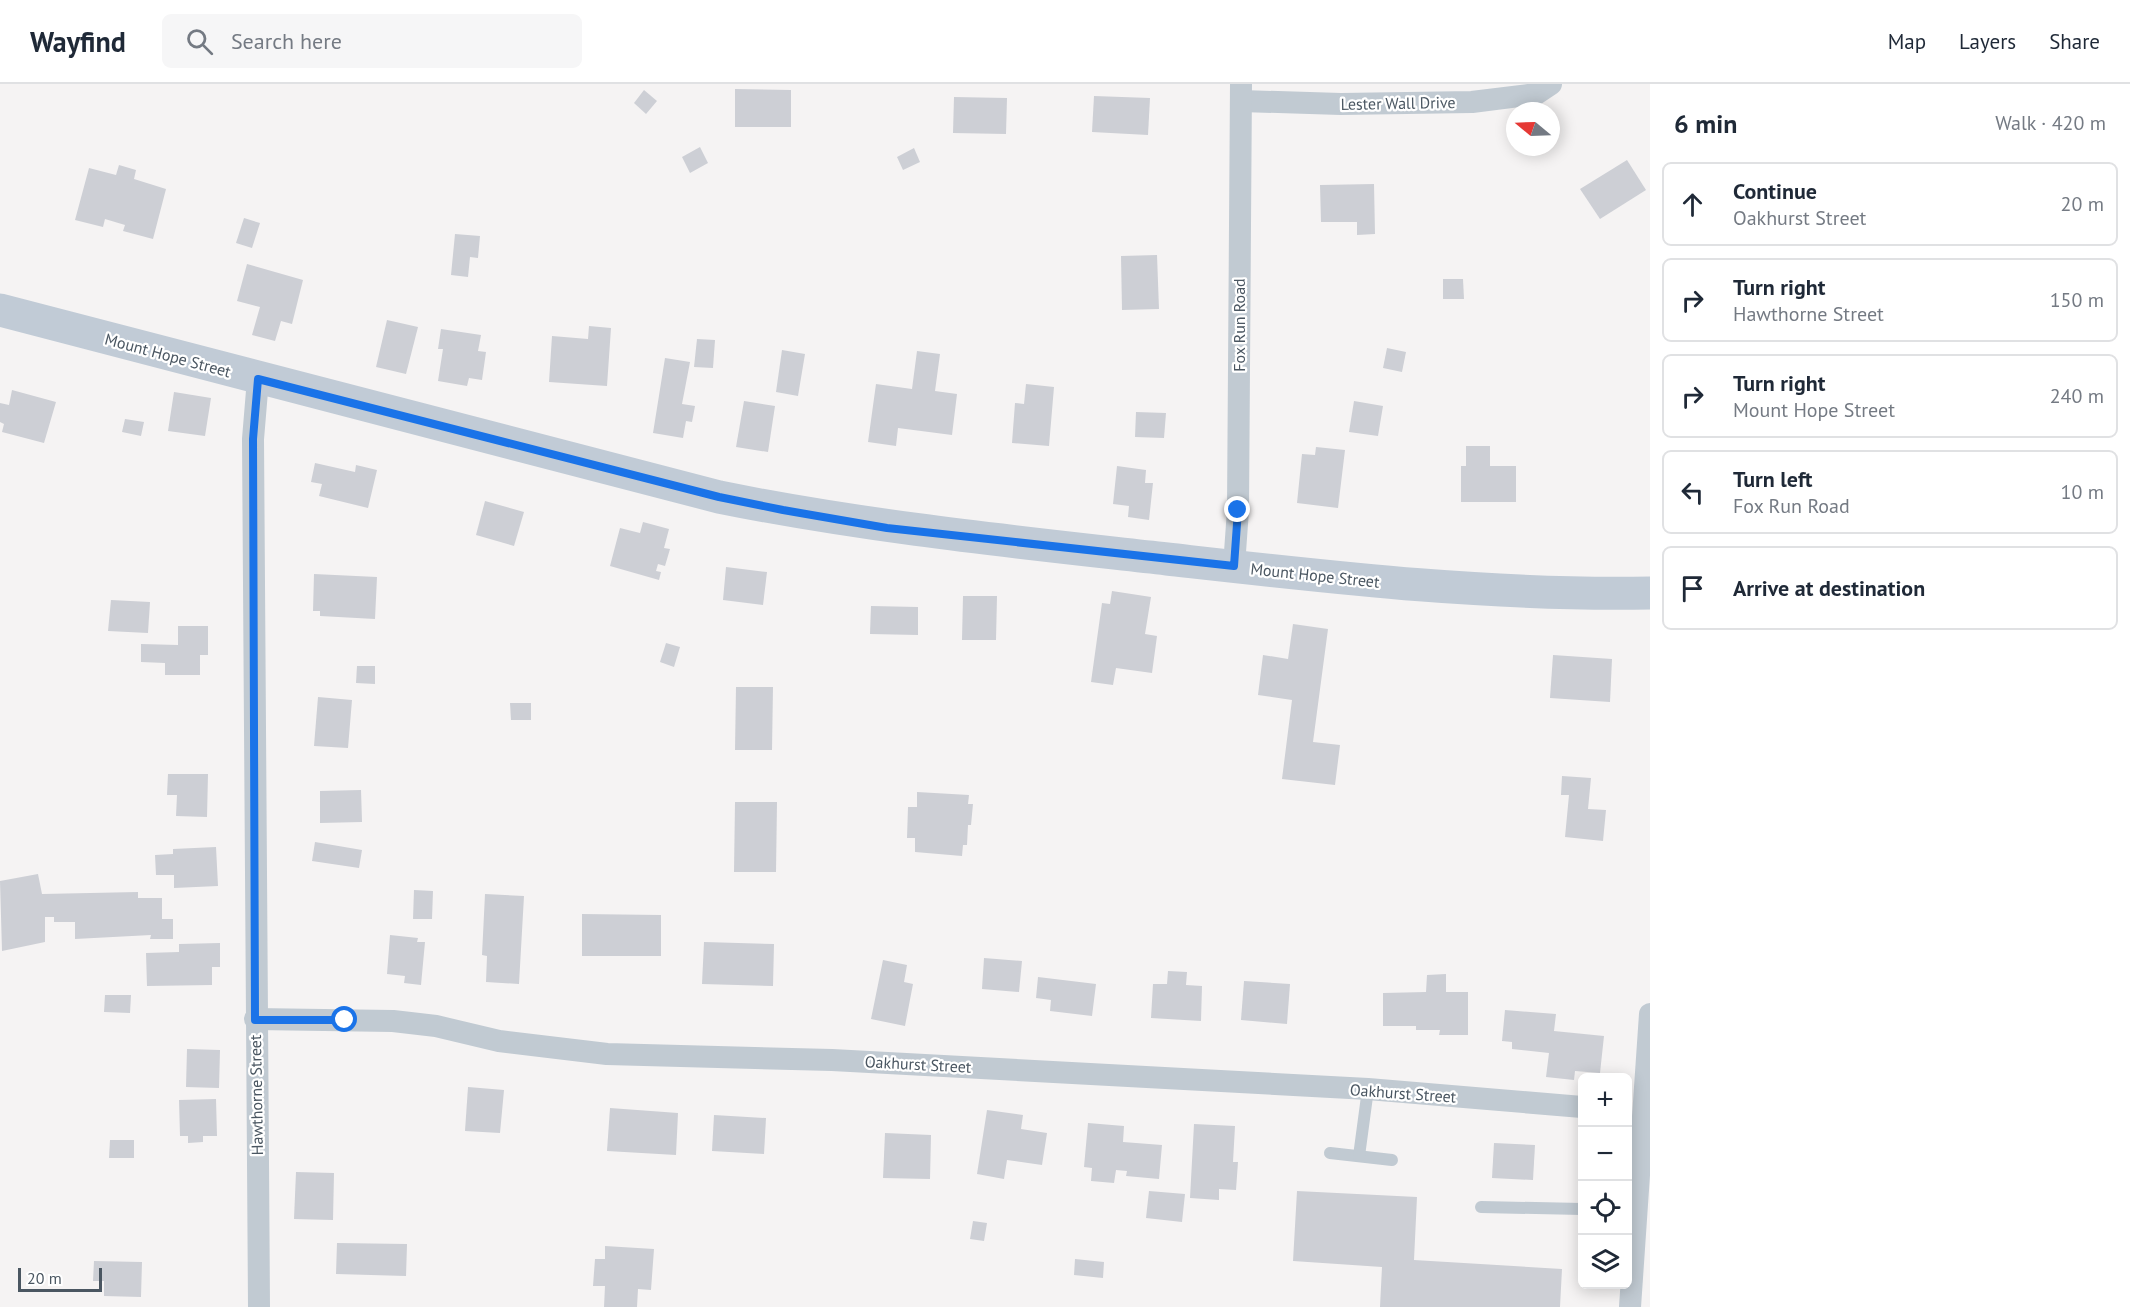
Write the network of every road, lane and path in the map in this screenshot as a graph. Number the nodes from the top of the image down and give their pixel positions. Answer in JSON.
{"nodes":[{"id":1,"x":1551,"y":84,"type":"edge"},
{"id":2,"x":1241,"y":93,"type":"edge"},
{"id":3,"x":0,"y":310,"type":"edge"},
{"id":4,"x":258,"y":379,"type":"junction"},
{"id":5,"x":1234,"y":566,"type":"junction"},
{"id":6,"x":1650,"y":593,"type":"edge"},
{"id":7,"x":1650,"y":1014,"type":"edge"},
{"id":8,"x":255,"y":1020,"type":"junction"},
{"id":9,"x":1368,"y":1089,"type":"junction"},
{"id":10,"x":1578,"y":1107,"type":"edge"},
{"id":11,"x":1635,"y":1112,"type":"edge"},
{"id":12,"x":1330,"y":1153,"type":"dead end"},
{"id":13,"x":1359,"y":1156,"type":"junction"},
{"id":14,"x":1392,"y":1161,"type":"dead end"},
{"id":15,"x":1480,"y":1207,"type":"dead end"},
{"id":16,"x":1578,"y":1209,"type":"edge"},
{"id":17,"x":1632,"y":1210,"type":"edge"},
{"id":18,"x":1631,"y":1235,"type":"edge"},
{"id":19,"x":259,"y":1307,"type":"edge"},
{"id":20,"x":1630,"y":1307,"type":"edge"}],
"edges":[{"from":1,"to":2,"type":"street","name":"Lester Wall Drive"},
{"from":2,"to":5,"type":"street","name":"Fox Run Road"},
{"from":3,"to":4,"type":"street","name":"Mount Hope Street"},
{"from":4,"to":5,"type":"street","name":"Mount Hope Street"},
{"from":4,"to":8,"type":"street","name":"Hawthorne Street"},
{"from":5,"to":6,"type":"street","name":"Mount Hope Street"},
{"from":7,"to":11,"type":"street"},
{"from":8,"to":9,"type":"street","name":"Oakhurst Street"},
{"from":8,"to":19,"type":"street","name":"Hawthorne Street"},
{"from":9,"to":10,"type":"street","name":"Oakhurst Street"},
{"from":9,"to":13,"type":"lane"},
{"from":11,"to":17,"type":"street"},
{"from":12,"to":13,"type":"lane"},
{"from":13,"to":14,"type":"lane"},
{"from":15,"to":16,"type":"lane"},
{"from":18,"to":20,"type":"street"}]}
